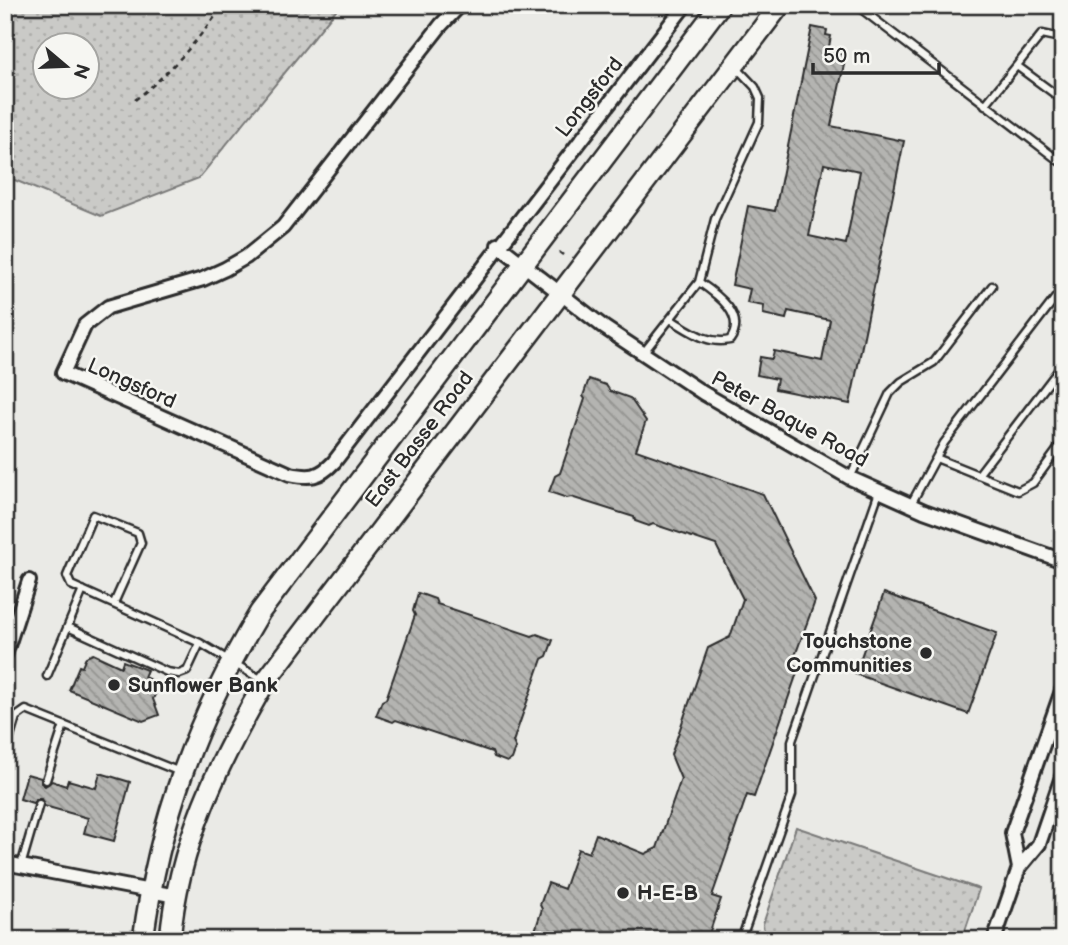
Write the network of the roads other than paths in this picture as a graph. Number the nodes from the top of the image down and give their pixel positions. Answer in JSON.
{"nodes":[{"id":1,"x":460,"y":5,"type":"edge"},
{"id":2,"x":685,"y":5,"type":"edge"},
{"id":3,"x":720,"y":5,"type":"edge"},
{"id":4,"x":780,"y":5,"type":"edge"},
{"id":5,"x":856,"y":5,"type":"edge"},
{"id":6,"x":1063,"y":42,"type":"edge"},
{"id":7,"x":734,"y":66,"type":"junction"},
{"id":8,"x":1017,"y":66,"type":"junction"},
{"id":9,"x":1063,"y":100,"type":"edge"},
{"id":10,"x":985,"y":105,"type":"junction"},
{"id":11,"x":1063,"y":164,"type":"edge"},
{"id":12,"x":498,"y":246,"type":"junction"},
{"id":13,"x":523,"y":265,"type":"junction"},
{"id":14,"x":699,"y":282,"type":"junction"},
{"id":15,"x":992,"y":286,"type":"dead end"},
{"id":16,"x":1063,"y":288,"type":"edge"},
{"id":17,"x":560,"y":293,"type":"junction"},
{"id":18,"x":670,"y":319,"type":"junction"},
{"id":19,"x":644,"y":352,"type":"junction"},
{"id":20,"x":1063,"y":364,"type":"edge"},
{"id":21,"x":1063,"y":442,"type":"edge"},
{"id":22,"x":936,"y":458,"type":"junction"},
{"id":23,"x":978,"y":475,"type":"junction"},
{"id":24,"x":850,"y":478,"type":"junction"},
{"id":25,"x":880,"y":490,"type":"junction"},
{"id":26,"x":911,"y":504,"type":"junction"},
{"id":27,"x":1063,"y":561,"type":"edge"},
{"id":28,"x":29,"y":581,"type":"dead end"},
{"id":29,"x":83,"y":590,"type":"junction"},
{"id":30,"x":114,"y":603,"type":"junction"},
{"id":31,"x":68,"y":627,"type":"junction"},
{"id":32,"x":200,"y":643,"type":"junction"},
{"id":33,"x":5,"y":655,"type":"edge"},
{"id":34,"x":231,"y":661,"type":"junction"},
{"id":35,"x":47,"y":676,"type":"dead end"},
{"id":36,"x":265,"y":682,"type":"junction"},
{"id":37,"x":1063,"y":688,"type":"edge"},
{"id":38,"x":64,"y":725,"type":"junction"},
{"id":39,"x":5,"y":754,"type":"edge"},
{"id":40,"x":182,"y":773,"type":"junction"},
{"id":41,"x":1063,"y":774,"type":"edge"},
{"id":42,"x":46,"y":780,"type":"dead end"},
{"id":43,"x":39,"y":804,"type":"dead end"},
{"id":44,"x":5,"y":863,"type":"edge"},
{"id":45,"x":21,"y":866,"type":"junction"},
{"id":46,"x":1019,"y":868,"type":"junction"},
{"id":47,"x":149,"y":891,"type":"junction"},
{"id":48,"x":176,"y":896,"type":"junction"},
{"id":49,"x":143,"y":940,"type":"edge"},
{"id":50,"x":170,"y":940,"type":"edge"},
{"id":51,"x":741,"y":940,"type":"edge"},
{"id":52,"x":994,"y":940,"type":"edge"}],
"edges":[{"from":1,"to":12,"type":"street","name":"Longsford"},
{"from":2,"to":12,"type":"street","name":"Longsford"},
{"from":3,"to":13,"type":"main road","name":"East Basse Road"},
{"from":4,"to":7,"type":"main road","name":"East Basse Road"},
{"from":5,"to":10,"type":"lane"},
{"from":6,"to":8,"type":"lane"},
{"from":7,"to":14,"type":"lane"},
{"from":7,"to":17,"type":"main road","name":"East Basse Road"},
{"from":8,"to":9,"type":"lane"},
{"from":8,"to":10,"type":"lane"},
{"from":10,"to":11,"type":"lane"},
{"from":12,"to":13,"type":"street"},
{"from":13,"to":17,"type":"street","name":"Peter Baque Road"},
{"from":13,"to":34,"type":"main road","name":"East Basse Road"},
{"from":14,"to":18,"type":"lane"},
{"from":14,"to":18,"type":"lane"},
{"from":15,"to":24,"type":"lane"},
{"from":16,"to":22,"type":"lane"},
{"from":17,"to":19,"type":"street","name":"Peter Baque Road"},
{"from":17,"to":36,"type":"main road","name":"East Basse Road"},
{"from":18,"to":19,"type":"lane"},
{"from":19,"to":24,"type":"street","name":"Peter Baque Road"},
{"from":20,"to":23,"type":"lane"},
{"from":21,"to":23,"type":"lane"},
{"from":22,"to":23,"type":"lane"},
{"from":22,"to":26,"type":"lane"},
{"from":24,"to":25,"type":"street","name":"Peter Baque Road"},
{"from":25,"to":26,"type":"street","name":"Peter Baque Road"},
{"from":25,"to":51,"type":"lane"},
{"from":26,"to":27,"type":"street","name":"Peter Baque Road"},
{"from":28,"to":33,"type":"street"},
{"from":29,"to":30,"type":"lane"},
{"from":29,"to":30,"type":"lane"},
{"from":29,"to":31,"type":"lane"},
{"from":30,"to":32,"type":"lane"},
{"from":31,"to":32,"type":"lane"},
{"from":31,"to":35,"type":"lane"},
{"from":32,"to":34,"type":"lane"},
{"from":34,"to":36,"type":"lane"},
{"from":34,"to":40,"type":"main road","name":"East Basse Road"},
{"from":36,"to":48,"type":"main road","name":"East Basse Road"},
{"from":37,"to":46,"type":"street"},
{"from":38,"to":39,"type":"lane"},
{"from":38,"to":40,"type":"lane"},
{"from":38,"to":42,"type":"lane"},
{"from":40,"to":47,"type":"main road","name":"East Basse Road"},
{"from":41,"to":46,"type":"street"},
{"from":43,"to":45,"type":"lane"},
{"from":44,"to":45,"type":"street"},
{"from":45,"to":47,"type":"street"},
{"from":46,"to":52,"type":"street"},
{"from":47,"to":48,"type":"street"},
{"from":47,"to":49,"type":"main road","name":"East Basse Road"},
{"from":48,"to":50,"type":"main road","name":"East Basse Road"}]}
